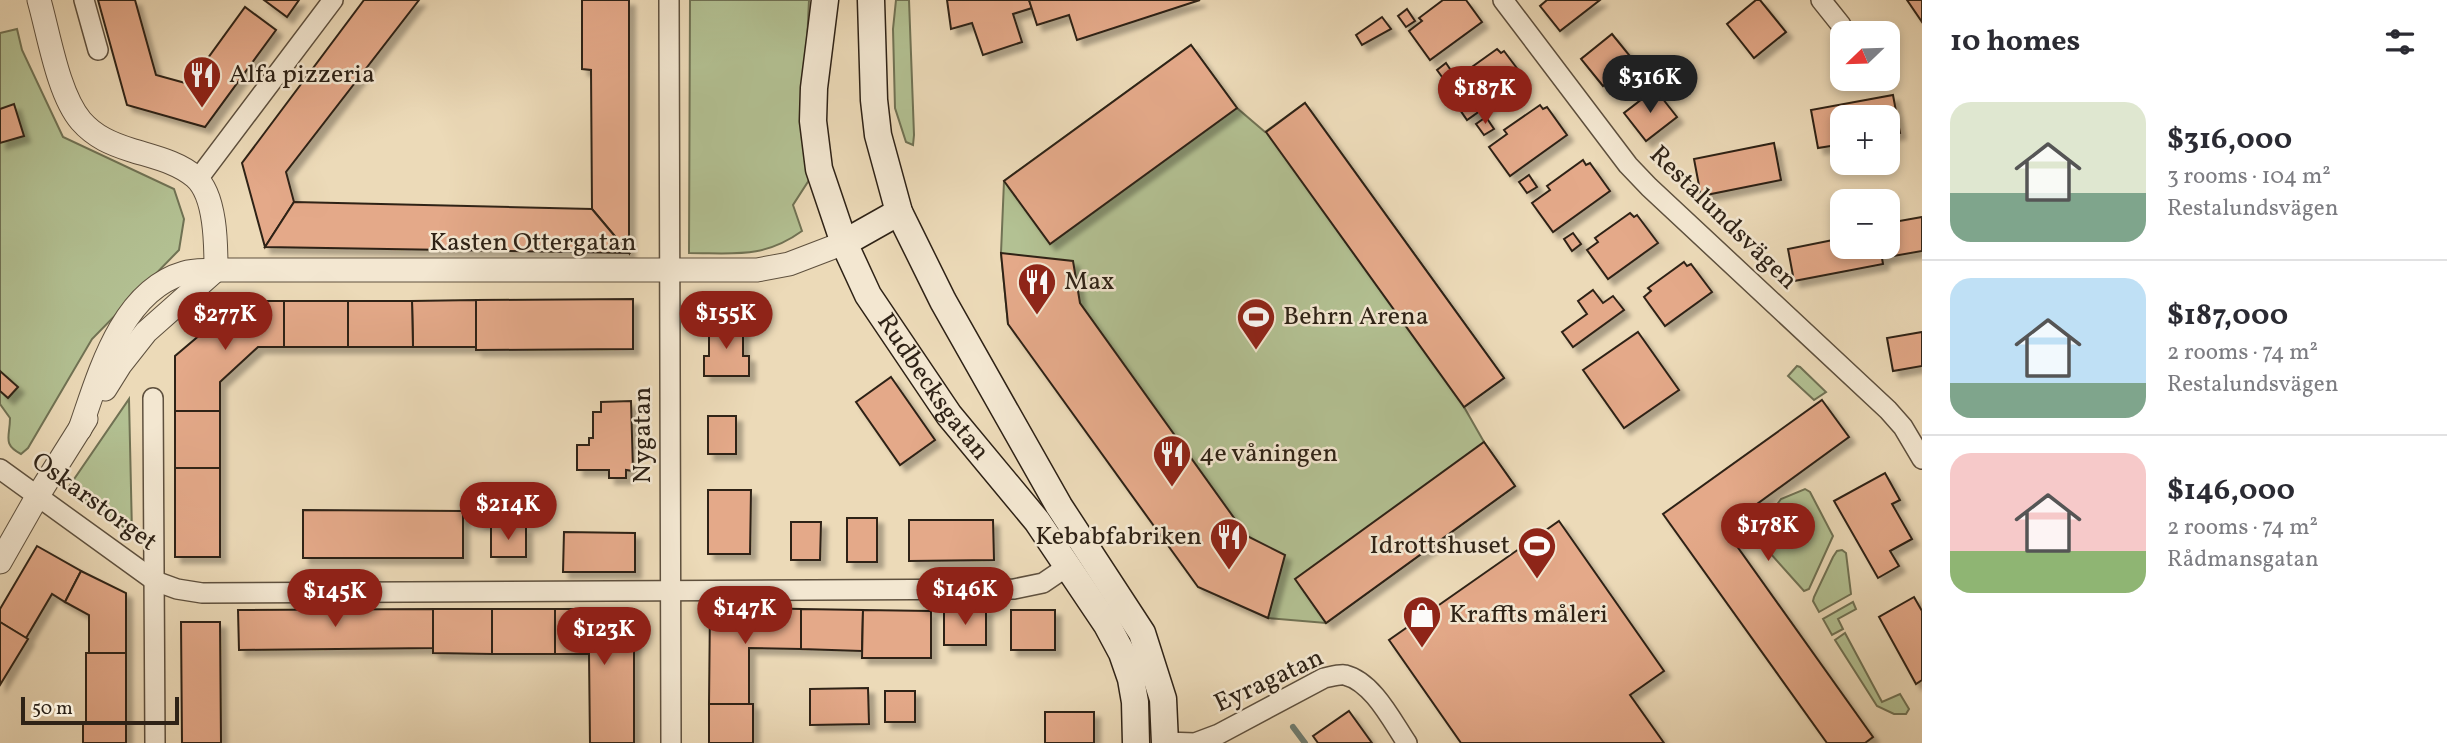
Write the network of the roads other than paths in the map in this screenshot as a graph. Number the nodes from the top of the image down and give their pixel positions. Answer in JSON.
{"nodes":[{"id":1,"x":39,"y":0,"type":"edge"},
{"id":2,"x":85,"y":0,"type":"edge"},
{"id":3,"x":333,"y":0,"type":"edge"},
{"id":4,"x":669,"y":0,"type":"edge"},
{"id":5,"x":825,"y":0,"type":"edge"},
{"id":6,"x":871,"y":0,"type":"edge"},
{"id":7,"x":1503,"y":0,"type":"edge"},
{"id":8,"x":1821,"y":0,"type":"edge"},
{"id":9,"x":1838,"y":21,"type":"edge"},
{"id":10,"x":98,"y":50,"type":"dead end"},
{"id":11,"x":198,"y":179,"type":"junction"},
{"id":12,"x":899,"y":212,"type":"junction"},
{"id":13,"x":845,"y":243,"type":"junction"},
{"id":14,"x":216,"y":270,"type":"junction"},
{"id":15,"x":668,"y":271,"type":"junction"},
{"id":16,"x":153,"y":398,"type":"dead end"},
{"id":17,"x":1922,"y":459,"type":"edge"},
{"id":18,"x":0,"y":469,"type":"edge"},
{"id":19,"x":37,"y":497,"type":"junction"},
{"id":20,"x":0,"y":562,"type":"edge"},
{"id":21,"x":1068,"y":566,"type":"junction"},
{"id":22,"x":155,"y":581,"type":"junction"},
{"id":23,"x":670,"y":591,"type":"junction"},
{"id":24,"x":155,"y":743,"type":"edge"},
{"id":25,"x":671,"y":743,"type":"edge"},
{"id":26,"x":1136,"y":743,"type":"edge"},
{"id":27,"x":1165,"y":743,"type":"edge"},
{"id":28,"x":1407,"y":743,"type":"edge"}],
"edges":[{"from":1,"to":11,"type":"street"},
{"from":2,"to":10,"type":"street"},
{"from":3,"to":11,"type":"street"},
{"from":4,"to":15,"type":"street","name":"Nygatan"},
{"from":5,"to":13,"type":"main road","name":"Rudbecksgatan"},
{"from":6,"to":12,"type":"main road","name":"Rudbecksgatan"},
{"from":7,"to":17,"type":"street","name":"Restalundsvägen"},
{"from":8,"to":9,"type":"street"},
{"from":11,"to":14,"type":"street"},
{"from":12,"to":13,"type":"main road"},
{"from":12,"to":27,"type":"main road","name":"Rudbecksgatan"},
{"from":13,"to":15,"type":"street","name":"Kasten Ottergatan"},
{"from":13,"to":21,"type":"main road","name":"Rudbecksgatan"},
{"from":14,"to":15,"type":"street","name":"Kasten Ottergatan"},
{"from":14,"to":19,"type":"street"},
{"from":15,"to":23,"type":"street","name":"Nygatan"},
{"from":16,"to":22,"type":"street"},
{"from":18,"to":19,"type":"street","name":"Oskarstorget"},
{"from":19,"to":20,"type":"street"},
{"from":19,"to":22,"type":"street","name":"Oskarstorget"},
{"from":21,"to":23,"type":"street","name":"Oskarstorget"},
{"from":21,"to":26,"type":"main road","name":"Rudbecksgatan"},
{"from":22,"to":23,"type":"street","name":"Oskarstorget"},
{"from":22,"to":24,"type":"street"},
{"from":23,"to":25,"type":"street","name":"Nygatan"},
{"from":27,"to":28,"type":"street","name":"Eyragatan"}]}
